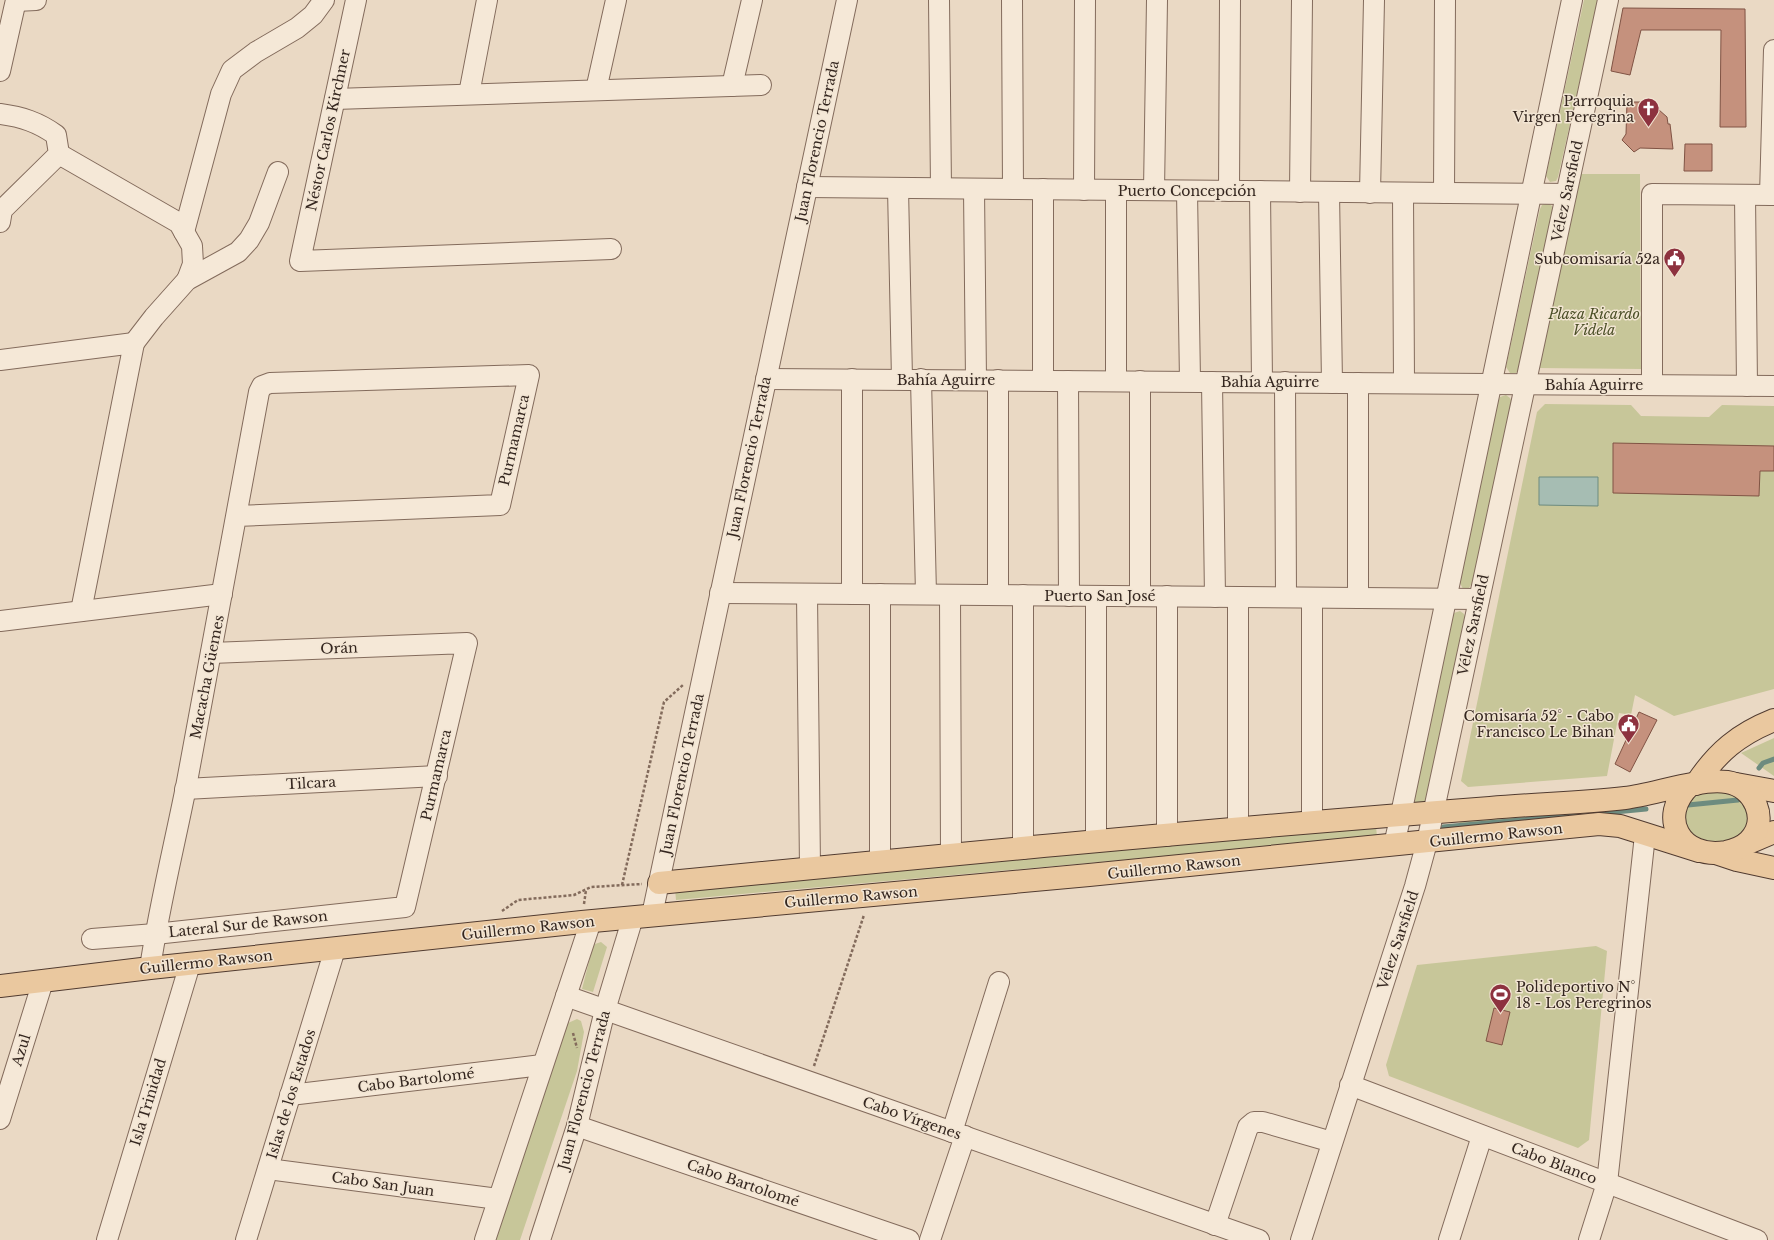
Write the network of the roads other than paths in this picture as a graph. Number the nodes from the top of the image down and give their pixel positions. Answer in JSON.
{"nodes":[{"id":1,"x":36,"y":0,"type":"edge"},
{"id":2,"x":324,"y":0,"type":"edge"},
{"id":3,"x":356,"y":0,"type":"edge"},
{"id":4,"x":487,"y":0,"type":"edge"},
{"id":5,"x":616,"y":0,"type":"edge"},
{"id":6,"x":752,"y":0,"type":"edge"},
{"id":7,"x":847,"y":0,"type":"edge"},
{"id":8,"x":939,"y":0,"type":"edge"},
{"id":9,"x":1012,"y":0,"type":"edge"},
{"id":10,"x":1085,"y":0,"type":"edge"},
{"id":11,"x":1157,"y":0,"type":"edge"},
{"id":12,"x":1230,"y":0,"type":"edge"},
{"id":13,"x":1302,"y":0,"type":"edge"},
{"id":14,"x":1374,"y":0,"type":"edge"},
{"id":15,"x":1445,"y":0,"type":"edge"},
{"id":16,"x":1572,"y":0,"type":"edge"},
{"id":17,"x":1608,"y":0,"type":"edge"},
{"id":18,"x":16,"y":1,"type":"edge"},
{"id":19,"x":1774,"y":50,"type":"edge"},
{"id":20,"x":0,"y":70,"type":"edge"},
{"id":21,"x":761,"y":85,"type":"dead end"},
{"id":22,"x":732,"y":86,"type":"junction"},
{"id":23,"x":596,"y":90,"type":"junction"},
{"id":24,"x":469,"y":94,"type":"junction"},
{"id":25,"x":335,"y":99,"type":"junction"},
{"id":26,"x":0,"y":114,"type":"edge"},
{"id":27,"x":59,"y":154,"type":"junction"},
{"id":28,"x":278,"y":172,"type":"dead end"},
{"id":29,"x":807,"y":187,"type":"junction"},
{"id":30,"x":898,"y":188,"type":"junction"},
{"id":31,"x":941,"y":188,"type":"junction"},
{"id":32,"x":974,"y":188,"type":"junction"},
{"id":33,"x":1013,"y":189,"type":"junction"},
{"id":34,"x":1043,"y":189,"type":"junction"},
{"id":35,"x":1084,"y":190,"type":"junction"},
{"id":36,"x":1116,"y":190,"type":"junction"},
{"id":37,"x":1154,"y":190,"type":"junction"},
{"id":38,"x":1187,"y":191,"type":"junction"},
{"id":39,"x":1229,"y":191,"type":"junction"},
{"id":40,"x":1260,"y":191,"type":"junction"},
{"id":41,"x":1300,"y":192,"type":"junction"},
{"id":42,"x":1329,"y":192,"type":"junction"},
{"id":43,"x":1370,"y":193,"type":"junction"},
{"id":44,"x":1403,"y":193,"type":"junction"},
{"id":45,"x":1444,"y":193,"type":"junction"},
{"id":46,"x":1531,"y":194,"type":"junction"},
{"id":47,"x":1566,"y":194,"type":"junction"},
{"id":48,"x":1745,"y":195,"type":"junction"},
{"id":49,"x":1772,"y":195,"type":"edge"},
{"id":50,"x":0,"y":222,"type":"edge"},
{"id":51,"x":184,"y":232,"type":"junction"},
{"id":52,"x":611,"y":249,"type":"dead end"},
{"id":53,"x":187,"y":280,"type":"junction"},
{"id":54,"x":134,"y":343,"type":"junction"},
{"id":55,"x":0,"y":360,"type":"edge"},
{"id":56,"x":766,"y":379,"type":"junction"},
{"id":57,"x":852,"y":379,"type":"junction"},
{"id":58,"x":911,"y":379,"type":"junction"},
{"id":59,"x":976,"y":380,"type":"junction"},
{"id":60,"x":998,"y":380,"type":"junction"},
{"id":61,"x":1043,"y":380,"type":"junction"},
{"id":62,"x":1068,"y":380,"type":"junction"},
{"id":63,"x":1116,"y":381,"type":"junction"},
{"id":64,"x":1140,"y":381,"type":"junction"},
{"id":65,"x":1190,"y":381,"type":"junction"},
{"id":66,"x":1212,"y":382,"type":"junction"},
{"id":67,"x":1262,"y":382,"type":"junction"},
{"id":68,"x":1285,"y":382,"type":"junction"},
{"id":69,"x":1332,"y":382,"type":"junction"},
{"id":70,"x":1358,"y":383,"type":"junction"},
{"id":71,"x":1404,"y":383,"type":"junction"},
{"id":72,"x":1490,"y":384,"type":"junction"},
{"id":73,"x":1525,"y":384,"type":"junction"},
{"id":74,"x":1652,"y":385,"type":"junction"},
{"id":75,"x":262,"y":386,"type":"joint"},
{"id":76,"x":1747,"y":386,"type":"junction"},
{"id":77,"x":1774,"y":386,"type":"edge"},
{"id":78,"x":236,"y":516,"type":"junction"},
{"id":79,"x":720,"y":593,"type":"junction"},
{"id":80,"x":222,"y":594,"type":"junction"},
{"id":81,"x":807,"y":594,"type":"junction"},
{"id":82,"x":852,"y":594,"type":"junction"},
{"id":83,"x":880,"y":594,"type":"junction"},
{"id":84,"x":926,"y":594,"type":"junction"},
{"id":85,"x":950,"y":595,"type":"junction"},
{"id":86,"x":998,"y":595,"type":"junction"},
{"id":87,"x":1023,"y":595,"type":"junction"},
{"id":88,"x":1069,"y":596,"type":"junction"},
{"id":89,"x":1096,"y":596,"type":"junction"},
{"id":90,"x":1140,"y":596,"type":"junction"},
{"id":91,"x":1167,"y":596,"type":"junction"},
{"id":92,"x":1215,"y":597,"type":"junction"},
{"id":93,"x":1238,"y":597,"type":"junction"},
{"id":94,"x":1286,"y":597,"type":"junction"},
{"id":95,"x":1312,"y":598,"type":"junction"},
{"id":96,"x":1358,"y":598,"type":"junction"},
{"id":97,"x":1446,"y":599,"type":"junction"},
{"id":98,"x":1479,"y":599,"type":"junction"},
{"id":99,"x":81,"y":611,"type":"junction"},
{"id":100,"x":0,"y":621,"type":"edge"},
{"id":101,"x":467,"y":643,"type":"joint"},
{"id":102,"x":211,"y":652,"type":"junction"},
{"id":103,"x":1774,"y":720,"type":"edge"},
{"id":104,"x":437,"y":776,"type":"junction"},
{"id":105,"x":1693,"y":784,"type":"junction"},
{"id":106,"x":1736,"y":784,"type":"junction"},
{"id":107,"x":185,"y":789,"type":"junction"},
{"id":108,"x":1774,"y":791,"type":"edge"},
{"id":109,"x":1434,"y":812,"type":"junction"},
{"id":110,"x":1402,"y":814,"type":"junction"},
{"id":111,"x":1312,"y":823,"type":"junction"},
{"id":112,"x":1238,"y":829,"type":"junction"},
{"id":113,"x":1774,"y":832,"type":"edge"},
{"id":114,"x":1645,"y":835,"type":"junction"},
{"id":115,"x":1167,"y":836,"type":"junction"},
{"id":116,"x":1096,"y":842,"type":"junction"},
{"id":117,"x":1427,"y":842,"type":"junction"},
{"id":118,"x":1746,"y":844,"type":"junction"},
{"id":119,"x":1394,"y":845,"type":"junction"},
{"id":120,"x":1023,"y":849,"type":"junction"},
{"id":121,"x":1707,"y":852,"type":"junction"},
{"id":122,"x":951,"y":855,"type":"junction"},
{"id":123,"x":880,"y":862,"type":"junction"},
{"id":124,"x":810,"y":868,"type":"junction"},
{"id":125,"x":1774,"y":868,"type":"edge"},
{"id":126,"x":658,"y":883,"type":"junction"},
{"id":127,"x":405,"y":907,"type":"joint"},
{"id":128,"x":643,"y":916,"type":"junction"},
{"id":129,"x":591,"y":921,"type":"junction"},
{"id":130,"x":155,"y":934,"type":"junction"},
{"id":131,"x":92,"y":939,"type":"dead end"},
{"id":132,"x":335,"y":949,"type":"junction"},
{"id":133,"x":190,"y":964,"type":"junction"},
{"id":134,"x":150,"y":968,"type":"junction"},
{"id":135,"x":43,"y":981,"type":"junction"},
{"id":136,"x":999,"y":982,"type":"dead end"},
{"id":137,"x":0,"y":986,"type":"edge"},
{"id":138,"x":566,"y":996,"type":"junction"},
{"id":139,"x":605,"y":1010,"type":"junction"},
{"id":140,"x":542,"y":1066,"type":"junction"},
{"id":141,"x":1350,"y":1085,"type":"junction"},
{"id":142,"x":290,"y":1095,"type":"junction"},
{"id":143,"x":0,"y":1119,"type":"edge"},
{"id":144,"x":577,"y":1126,"type":"junction"},
{"id":145,"x":958,"y":1134,"type":"junction"},
{"id":146,"x":1482,"y":1136,"type":"junction"},
{"id":147,"x":1332,"y":1142,"type":"junction"},
{"id":148,"x":268,"y":1169,"type":"junction"},
{"id":149,"x":1607,"y":1183,"type":"junction"},
{"id":150,"x":498,"y":1199,"type":"junction"},
{"id":151,"x":1215,"y":1225,"type":"junction"},
{"id":152,"x":543,"y":1239,"type":"edge"},
{"id":153,"x":107,"y":1240,"type":"edge"},
{"id":154,"x":246,"y":1240,"type":"edge"},
{"id":155,"x":485,"y":1240,"type":"edge"},
{"id":156,"x":909,"y":1240,"type":"edge"},
{"id":157,"x":930,"y":1240,"type":"edge"},
{"id":158,"x":1259,"y":1240,"type":"edge"},
{"id":159,"x":1301,"y":1240,"type":"edge"},
{"id":160,"x":1449,"y":1240,"type":"edge"},
{"id":161,"x":1589,"y":1240,"type":"edge"},
{"id":162,"x":1757,"y":1240,"type":"edge"}],
"edges":[{"from":1,"to":18,"type":"street"},
{"from":2,"to":51,"type":"street"},
{"from":3,"to":25,"type":"street","name":"Néstor Carlos Kirchner"},
{"from":4,"to":24,"type":"street"},
{"from":5,"to":23,"type":"street"},
{"from":6,"to":22,"type":"street"},
{"from":7,"to":29,"type":"street","name":"Juan Florencio Terrada"},
{"from":8,"to":31,"type":"street"},
{"from":9,"to":33,"type":"street"},
{"from":10,"to":35,"type":"street"},
{"from":11,"to":37,"type":"street"},
{"from":12,"to":39,"type":"street"},
{"from":13,"to":41,"type":"street"},
{"from":14,"to":43,"type":"street"},
{"from":15,"to":45,"type":"street"},
{"from":16,"to":46,"type":"street"},
{"from":17,"to":47,"type":"street","name":"Vélez Sarsfield"},
{"from":18,"to":20,"type":"street"},
{"from":19,"to":49,"type":"street"},
{"from":21,"to":22,"type":"street"},
{"from":22,"to":23,"type":"street"},
{"from":23,"to":24,"type":"street"},
{"from":24,"to":25,"type":"street"},
{"from":25,"to":52,"type":"street","name":"Néstor Carlos Kirchner"},
{"from":26,"to":27,"type":"street"},
{"from":27,"to":50,"type":"street"},
{"from":27,"to":51,"type":"street"},
{"from":28,"to":53,"type":"street"},
{"from":29,"to":30,"type":"street","name":"Puerto Concepción"},
{"from":29,"to":56,"type":"street","name":"Juan Florencio Terrada"},
{"from":30,"to":31,"type":"street","name":"Puerto Concepción"},
{"from":30,"to":58,"type":"street"},
{"from":31,"to":32,"type":"street","name":"Puerto Concepción"},
{"from":32,"to":33,"type":"street","name":"Puerto Concepción"},
{"from":32,"to":59,"type":"street"},
{"from":33,"to":34,"type":"street","name":"Puerto Concepción"},
{"from":34,"to":35,"type":"street","name":"Puerto Concepción"},
{"from":34,"to":61,"type":"street"},
{"from":35,"to":36,"type":"street","name":"Puerto Concepción"},
{"from":36,"to":37,"type":"street","name":"Puerto Concepción"},
{"from":36,"to":63,"type":"street"},
{"from":37,"to":38,"type":"street","name":"Puerto Concepción"},
{"from":38,"to":39,"type":"street","name":"Puerto Concepción"},
{"from":38,"to":65,"type":"street"},
{"from":39,"to":40,"type":"street","name":"Puerto Concepción"},
{"from":40,"to":41,"type":"street","name":"Puerto Concepción"},
{"from":40,"to":67,"type":"street"},
{"from":41,"to":42,"type":"street","name":"Puerto Concepción"},
{"from":42,"to":43,"type":"street","name":"Puerto Concepción"},
{"from":42,"to":69,"type":"street"},
{"from":43,"to":44,"type":"street","name":"Puerto Concepción"},
{"from":44,"to":45,"type":"street","name":"Puerto Concepción"},
{"from":44,"to":71,"type":"street"},
{"from":45,"to":46,"type":"street","name":"Puerto Concepción"},
{"from":46,"to":47,"type":"street","name":"Puerto Concepción"},
{"from":46,"to":72,"type":"street"},
{"from":47,"to":73,"type":"street","name":"Vélez Sarsfield"},
{"from":48,"to":49,"type":"street"},
{"from":48,"to":74,"type":"street"},
{"from":48,"to":76,"type":"street"},
{"from":51,"to":53,"type":"street"},
{"from":53,"to":54,"type":"street"},
{"from":54,"to":55,"type":"street"},
{"from":54,"to":99,"type":"street"},
{"from":56,"to":57,"type":"street","name":"Bahía Aguirre"},
{"from":56,"to":79,"type":"street","name":"Juan Florencio Terrada"},
{"from":57,"to":58,"type":"street","name":"Bahía Aguirre"},
{"from":57,"to":82,"type":"street"},
{"from":58,"to":59,"type":"street","name":"Bahía Aguirre"},
{"from":58,"to":84,"type":"street"},
{"from":59,"to":60,"type":"street","name":"Bahía Aguirre"},
{"from":60,"to":61,"type":"street","name":"Bahía Aguirre"},
{"from":60,"to":86,"type":"street"},
{"from":61,"to":62,"type":"street","name":"Bahía Aguirre"},
{"from":62,"to":63,"type":"street","name":"Bahía Aguirre"},
{"from":62,"to":88,"type":"street"},
{"from":63,"to":64,"type":"street","name":"Bahía Aguirre"},
{"from":64,"to":65,"type":"street","name":"Bahía Aguirre"},
{"from":64,"to":90,"type":"street"},
{"from":65,"to":66,"type":"street","name":"Bahía Aguirre"},
{"from":66,"to":67,"type":"street","name":"Bahía Aguirre"},
{"from":66,"to":92,"type":"street"},
{"from":67,"to":68,"type":"street","name":"Bahía Aguirre"},
{"from":68,"to":69,"type":"street","name":"Bahía Aguirre"},
{"from":68,"to":94,"type":"street"},
{"from":69,"to":70,"type":"street","name":"Bahía Aguirre"},
{"from":70,"to":71,"type":"street","name":"Bahía Aguirre"},
{"from":70,"to":96,"type":"street"},
{"from":71,"to":72,"type":"street","name":"Bahía Aguirre"},
{"from":72,"to":73,"type":"street","name":"Bahía Aguirre"},
{"from":72,"to":97,"type":"street"},
{"from":73,"to":74,"type":"street","name":"Bahía Aguirre"},
{"from":73,"to":98,"type":"street","name":"Vélez Sarsfield"},
{"from":74,"to":76,"type":"street","name":"Bahía Aguirre"},
{"from":75,"to":78,"type":"street","name":"Macacha Güemes"},
{"from":75,"to":78,"type":"street","name":"Purmamarca"},
{"from":76,"to":77,"type":"street","name":"Bahía Aguirre"},
{"from":78,"to":80,"type":"street","name":"Macacha Güemes"},
{"from":79,"to":81,"type":"street","name":"Puerto San José"},
{"from":79,"to":126,"type":"street","name":"Juan Florencio Terrada"},
{"from":80,"to":99,"type":"street"},
{"from":80,"to":102,"type":"street","name":"Macacha Güemes"},
{"from":81,"to":82,"type":"street","name":"Puerto San José"},
{"from":81,"to":124,"type":"street"},
{"from":82,"to":83,"type":"street","name":"Puerto San José"},
{"from":83,"to":84,"type":"street","name":"Puerto San José"},
{"from":83,"to":123,"type":"street"},
{"from":84,"to":85,"type":"street","name":"Puerto San José"},
{"from":85,"to":86,"type":"street","name":"Puerto San José"},
{"from":85,"to":122,"type":"street"},
{"from":86,"to":87,"type":"street","name":"Puerto San José"},
{"from":87,"to":88,"type":"street","name":"Puerto San José"},
{"from":87,"to":120,"type":"street"},
{"from":88,"to":89,"type":"street","name":"Puerto San José"},
{"from":89,"to":90,"type":"street","name":"Puerto San José"},
{"from":89,"to":116,"type":"street"},
{"from":90,"to":91,"type":"street","name":"Puerto San José"},
{"from":91,"to":92,"type":"street","name":"Puerto San José"},
{"from":91,"to":115,"type":"street"},
{"from":92,"to":93,"type":"street","name":"Puerto San José"},
{"from":93,"to":94,"type":"street","name":"Puerto San José"},
{"from":93,"to":112,"type":"street"},
{"from":94,"to":95,"type":"street","name":"Puerto San José"},
{"from":95,"to":96,"type":"street","name":"Puerto San José"},
{"from":95,"to":111,"type":"street"},
{"from":96,"to":97,"type":"street","name":"Puerto San José"},
{"from":97,"to":98,"type":"street","name":"Puerto San José"},
{"from":97,"to":110,"type":"street"},
{"from":98,"to":109,"type":"street","name":"Vélez Sarsfield"},
{"from":99,"to":100,"type":"street"},
{"from":101,"to":102,"type":"street","name":"Orán"},
{"from":101,"to":104,"type":"street","name":"Purmamarca"},
{"from":102,"to":107,"type":"street","name":"Macacha Güemes"},
{"from":103,"to":105,"type":"main road"},
{"from":104,"to":107,"type":"street","name":"Tilcara"},
{"from":104,"to":127,"type":"street","name":"Purmamarca"},
{"from":105,"to":106,"type":"main road"},
{"from":105,"to":109,"type":"main road","name":"Guillermo Rawson"},
{"from":105,"to":121,"type":"main road"},
{"from":106,"to":108,"type":"main road"},
{"from":106,"to":118,"type":"main road"},
{"from":107,"to":130,"type":"street","name":"Macacha Güemes"},
{"from":109,"to":110,"type":"main road","name":"Guillermo Rawson"},
{"from":109,"to":117,"type":"street","name":"Vélez Sarsfield"},
{"from":110,"to":111,"type":"main road","name":"Guillermo Rawson"},
{"from":110,"to":119,"type":"street"},
{"from":111,"to":112,"type":"main road","name":"Guillermo Rawson"},
{"from":112,"to":115,"type":"main road","name":"Guillermo Rawson"},
{"from":113,"to":118,"type":"main road"},
{"from":114,"to":117,"type":"main road","name":"Guillermo Rawson"},
{"from":114,"to":121,"type":"main road","name":"Guillermo Rawson"},
{"from":114,"to":149,"type":"street"},
{"from":115,"to":116,"type":"main road","name":"Guillermo Rawson"},
{"from":116,"to":120,"type":"main road","name":"Guillermo Rawson"},
{"from":117,"to":119,"type":"main road","name":"Guillermo Rawson"},
{"from":117,"to":141,"type":"street","name":"Vélez Sarsfield"},
{"from":118,"to":121,"type":"main road"},
{"from":119,"to":128,"type":"main road","name":"Guillermo Rawson"},
{"from":120,"to":122,"type":"main road","name":"Guillermo Rawson"},
{"from":121,"to":125,"type":"main road"},
{"from":122,"to":123,"type":"main road","name":"Guillermo Rawson"},
{"from":123,"to":124,"type":"main road","name":"Guillermo Rawson"},
{"from":124,"to":126,"type":"main road","name":"Guillermo Rawson"},
{"from":126,"to":128,"type":"street","name":"Juan Florencio Terrada"},
{"from":127,"to":130,"type":"street","name":"Lateral Sur de Rawson"},
{"from":128,"to":129,"type":"main road","name":"Guillermo Rawson"},
{"from":128,"to":139,"type":"street","name":"Juan Florencio Terrada"},
{"from":129,"to":132,"type":"main road","name":"Guillermo Rawson"},
{"from":129,"to":138,"type":"street"},
{"from":130,"to":131,"type":"street","name":"Lateral Sur de Rawson"},
{"from":130,"to":134,"type":"street","name":"Macacha Güemes"},
{"from":132,"to":133,"type":"main road","name":"Guillermo Rawson"},
{"from":132,"to":142,"type":"street","name":"Islas de los Estados"},
{"from":133,"to":134,"type":"main road","name":"Guillermo Rawson"},
{"from":133,"to":153,"type":"street","name":"Isla Trinidad"},
{"from":134,"to":135,"type":"main road","name":"Guillermo Rawson"},
{"from":135,"to":137,"type":"main road","name":"Guillermo Rawson"},
{"from":135,"to":143,"type":"street","name":"Azul"},
{"from":136,"to":145,"type":"street"},
{"from":138,"to":139,"type":"street","name":"Cabo Vírgenes"},
{"from":138,"to":140,"type":"street"},
{"from":139,"to":144,"type":"street","name":"Juan Florencio Terrada"},
{"from":139,"to":145,"type":"street","name":"Cabo Vírgenes"},
{"from":140,"to":142,"type":"street","name":"Cabo Bartolomé"},
{"from":140,"to":150,"type":"street"},
{"from":141,"to":146,"type":"street","name":"Cabo Blanco"},
{"from":141,"to":147,"type":"street","name":"Vélez Sarsfield"},
{"from":142,"to":148,"type":"street","name":"Islas de los Estados"},
{"from":144,"to":152,"type":"street","name":"Juan Florencio Terrada"},
{"from":144,"to":156,"type":"street","name":"Cabo Bartolomé"},
{"from":145,"to":151,"type":"street","name":"Cabo Vírgenes"},
{"from":145,"to":157,"type":"street"},
{"from":146,"to":149,"type":"street","name":"Cabo Blanco"},
{"from":146,"to":160,"type":"street"},
{"from":147,"to":151,"type":"street"},
{"from":147,"to":159,"type":"street","name":"Vélez Sarsfield"},
{"from":148,"to":150,"type":"street","name":"Cabo San Juan"},
{"from":148,"to":154,"type":"street","name":"Islas de los Estados"},
{"from":149,"to":161,"type":"street"},
{"from":149,"to":162,"type":"street","name":"Cabo Blanco"},
{"from":150,"to":155,"type":"street"},
{"from":151,"to":158,"type":"street","name":"Cabo Vírgenes"}]}
